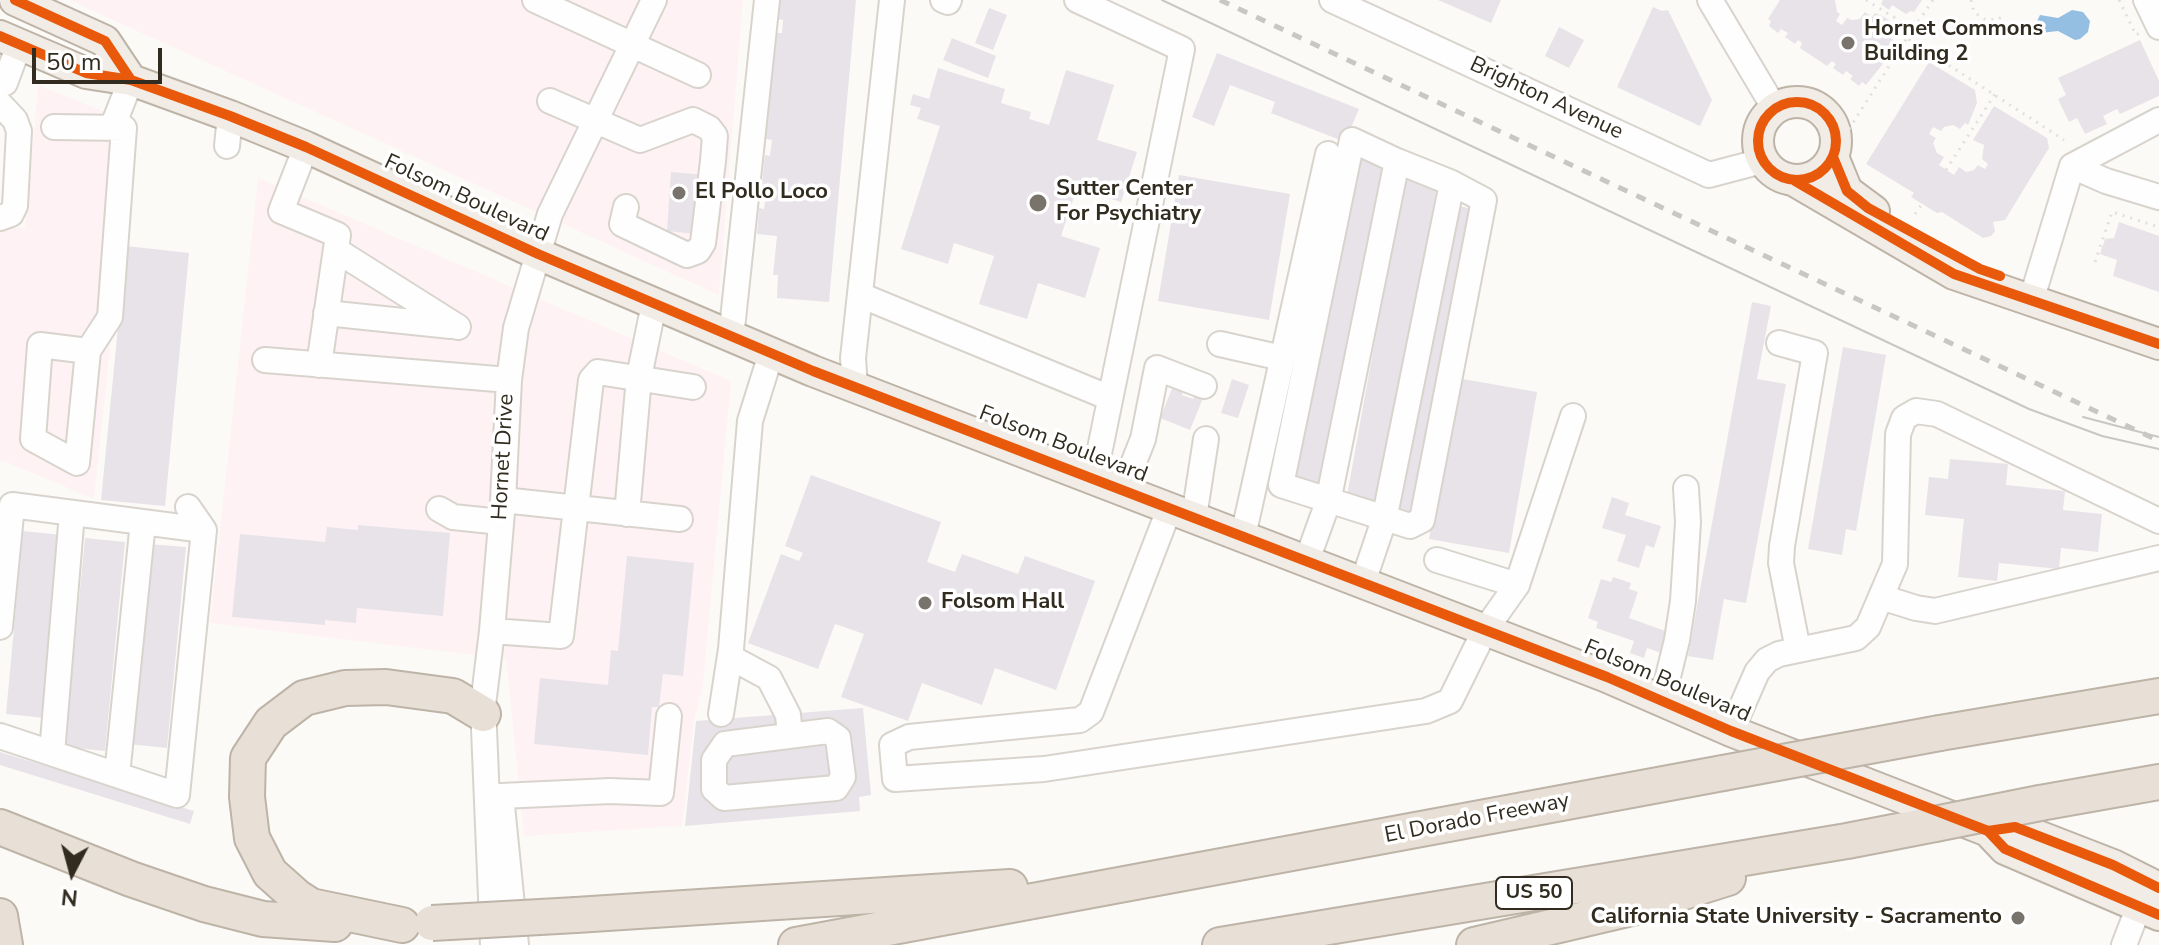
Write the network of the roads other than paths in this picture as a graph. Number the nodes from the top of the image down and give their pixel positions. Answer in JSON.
{"nodes":[{"id":1,"x":535,"y":0,"type":"edge"},
{"id":2,"x":654,"y":0,"type":"edge"},
{"id":3,"x":767,"y":0,"type":"edge"},
{"id":4,"x":892,"y":0,"type":"edge"},
{"id":5,"x":1077,"y":0,"type":"edge"},
{"id":6,"x":1332,"y":0,"type":"edge"},
{"id":7,"x":1710,"y":0,"type":"edge"},
{"id":8,"x":2146,"y":0,"type":"edge"},
{"id":9,"x":33,"y":4,"type":"edge"},
{"id":10,"x":2159,"y":27,"type":"edge"},
{"id":11,"x":10,"y":41,"type":"edge"},
{"id":12,"x":633,"y":45,"type":"junction"},
{"id":13,"x":698,"y":75,"type":"dead end"},
{"id":14,"x":131,"y":80,"type":"junction"},
{"id":15,"x":1,"y":92,"type":"edge"},
{"id":16,"x":550,"y":101,"type":"dead end"},
{"id":17,"x":1775,"y":109,"type":"junction"},
{"id":18,"x":230,"y":116,"type":"junction"},
{"id":19,"x":2159,"y":120,"type":"edge"},
{"id":20,"x":597,"y":121,"type":"junction"},
{"id":21,"x":54,"y":127,"type":"dead end"},
{"id":22,"x":112,"y":128,"type":"junction"},
{"id":23,"x":227,"y":146,"type":"dead end"},
{"id":24,"x":306,"y":147,"type":"junction"},
{"id":25,"x":1328,"y":154,"type":"dead end"},
{"id":26,"x":1833,"y":157,"type":"junction"},
{"id":27,"x":1397,"y":161,"type":"junction"},
{"id":28,"x":1762,"y":161,"type":"junction"},
{"id":29,"x":2072,"y":166,"type":"junction"},
{"id":30,"x":1795,"y":181,"type":"junction"},
{"id":31,"x":1452,"y":183,"type":"junction"},
{"id":32,"x":2159,"y":197,"type":"edge"},
{"id":33,"x":626,"y":207,"type":"dead end"},
{"id":34,"x":0,"y":218,"type":"edge"},
{"id":35,"x":336,"y":250,"type":"junction"},
{"id":36,"x":538,"y":254,"type":"junction"},
{"id":37,"x":860,"y":295,"type":"junction"},
{"id":38,"x":2033,"y":295,"type":"junction"},
{"id":39,"x":654,"y":304,"type":"junction"},
{"id":40,"x":326,"y":313,"type":"junction"},
{"id":41,"x":2159,"y":331,"type":"edge"},
{"id":42,"x":731,"y":338,"type":"junction"},
{"id":43,"x":1779,"y":343,"type":"dead end"},
{"id":44,"x":1220,"y":344,"type":"dead end"},
{"id":45,"x":2159,"y":344,"type":"edge"},
{"id":46,"x":88,"y":351,"type":"junction"},
{"id":47,"x":771,"y":354,"type":"junction"},
{"id":48,"x":1282,"y":358,"type":"junction"},
{"id":49,"x":265,"y":360,"type":"dead end"},
{"id":50,"x":319,"y":365,"type":"junction"},
{"id":51,"x":639,"y":377,"type":"junction"},
{"id":52,"x":509,"y":380,"type":"junction"},
{"id":53,"x":1204,"y":386,"type":"dead end"},
{"id":54,"x":693,"y":387,"type":"dead end"},
{"id":55,"x":855,"y":388,"type":"junction"},
{"id":56,"x":1110,"y":398,"type":"junction"},
{"id":57,"x":1573,"y":416,"type":"dead end"},
{"id":58,"x":1206,"y":439,"type":"dead end"},
{"id":59,"x":1094,"y":478,"type":"junction"},
{"id":60,"x":1686,"y":488,"type":"dead end"},
{"id":61,"x":1123,"y":489,"type":"junction"},
{"id":62,"x":1328,"y":502,"type":"junction"},
{"id":63,"x":188,"y":507,"type":"dead end"},
{"id":64,"x":576,"y":508,"type":"junction"},
{"id":65,"x":439,"y":509,"type":"dead end"},
{"id":66,"x":502,"y":511,"type":"junction"},
{"id":67,"x":1182,"y":512,"type":"junction"},
{"id":68,"x":72,"y":513,"type":"junction"},
{"id":69,"x":627,"y":514,"type":"junction"},
{"id":70,"x":680,"y":519,"type":"dead end"},
{"id":71,"x":1384,"y":520,"type":"junction"},
{"id":72,"x":2159,"y":521,"type":"edge"},
{"id":73,"x":143,"y":522,"type":"junction"},
{"id":74,"x":204,"y":530,"type":"junction"},
{"id":75,"x":1243,"y":536,"type":"junction"},
{"id":76,"x":2159,"y":558,"type":"edge"},
{"id":77,"x":1307,"y":560,"type":"junction"},
{"id":78,"x":1437,"y":560,"type":"dead end"},
{"id":79,"x":1363,"y":582,"type":"junction"},
{"id":80,"x":1517,"y":585,"type":"junction"},
{"id":81,"x":1881,"y":597,"type":"junction"},
{"id":82,"x":0,"y":627,"type":"edge"},
{"id":83,"x":1485,"y":630,"type":"junction"},
{"id":84,"x":492,"y":631,"type":"junction"},
{"id":85,"x":1798,"y":650,"type":"junction"},
{"id":86,"x":730,"y":657,"type":"junction"},
{"id":87,"x":489,"y":664,"type":"junction"},
{"id":88,"x":2159,"y":696,"type":"edge"},
{"id":89,"x":1662,"y":701,"type":"junction"},
{"id":90,"x":483,"y":714,"type":"junction"},
{"id":91,"x":721,"y":714,"type":"dead end"},
{"id":92,"x":669,"y":716,"type":"dead end"},
{"id":93,"x":1731,"y":731,"type":"junction"},
{"id":94,"x":790,"y":735,"type":"junction"},
{"id":95,"x":0,"y":736,"type":"edge"},
{"id":96,"x":52,"y":753,"type":"junction"},
{"id":97,"x":117,"y":775,"type":"junction"},
{"id":98,"x":2159,"y":782,"type":"edge"},
{"id":99,"x":501,"y":796,"type":"junction"},
{"id":100,"x":0,"y":827,"type":"edge"},
{"id":101,"x":1847,"y":841,"type":"junction"},
{"id":102,"x":1166,"y":876,"type":"junction"},
{"id":103,"x":2151,"y":898,"type":"edge"},
{"id":104,"x":0,"y":916,"type":"edge"},
{"id":105,"x":417,"y":924,"type":"junction"},
{"id":106,"x":5,"y":945,"type":"edge"},
{"id":107,"x":493,"y":945,"type":"edge"},
{"id":108,"x":516,"y":945,"type":"edge"},
{"id":109,"x":796,"y":945,"type":"edge"},
{"id":110,"x":1220,"y":945,"type":"edge"},
{"id":111,"x":1474,"y":945,"type":"edge"},
{"id":112,"x":2124,"y":945,"type":"edge"}],
"edges":[{"from":1,"to":12,"type":"street"},
{"from":2,"to":12,"type":"street","name":"Hornet Drive"},
{"from":3,"to":42,"type":"street"},
{"from":4,"to":37,"type":"street"},
{"from":5,"to":56,"type":"street"},
{"from":6,"to":28,"type":"street","name":"Brighton Avenue"},
{"from":7,"to":17,"type":"street"},
{"from":8,"to":10,"type":"street"},
{"from":9,"to":14,"type":"main road"},
{"from":11,"to":14,"type":"main road","name":"Folsom Boulevard"},
{"from":11,"to":15,"type":"street"},
{"from":12,"to":13,"type":"street"},
{"from":12,"to":20,"type":"street","name":"Hornet Drive"},
{"from":14,"to":18,"type":"main road","name":"Folsom Boulevard"},
{"from":14,"to":22,"type":"street"},
{"from":15,"to":34,"type":"street"},
{"from":16,"to":20,"type":"street"},
{"from":17,"to":26,"type":"main road"},
{"from":17,"to":28,"type":"main road"},
{"from":18,"to":23,"type":"street"},
{"from":18,"to":24,"type":"main road","name":"Folsom Boulevard"},
{"from":19,"to":29,"type":"street"},
{"from":20,"to":33,"type":"street"},
{"from":20,"to":36,"type":"street","name":"Hornet Drive"},
{"from":21,"to":22,"type":"street"},
{"from":22,"to":46,"type":"street"},
{"from":24,"to":35,"type":"street"},
{"from":24,"to":36,"type":"main road","name":"Folsom Boulevard"},
{"from":25,"to":48,"type":"street"},
{"from":26,"to":30,"type":"main road"},
{"from":26,"to":38,"type":"main road"},
{"from":27,"to":31,"type":"street"},
{"from":27,"to":62,"type":"street"},
{"from":27,"to":62,"type":"street"},
{"from":28,"to":30,"type":"main road"},
{"from":29,"to":32,"type":"street"},
{"from":29,"to":38,"type":"street"},
{"from":30,"to":38,"type":"main road"},
{"from":31,"to":71,"type":"street"},
{"from":31,"to":71,"type":"street"},
{"from":35,"to":40,"type":"street"},
{"from":35,"to":40,"type":"street"},
{"from":36,"to":39,"type":"main road","name":"Folsom Boulevard"},
{"from":36,"to":52,"type":"street","name":"Hornet Drive"},
{"from":37,"to":55,"type":"street"},
{"from":37,"to":56,"type":"street"},
{"from":38,"to":41,"type":"main road"},
{"from":38,"to":45,"type":"main road"},
{"from":39,"to":42,"type":"main road","name":"Folsom Boulevard"},
{"from":39,"to":51,"type":"street"},
{"from":40,"to":50,"type":"street"},
{"from":42,"to":47,"type":"main road","name":"Folsom Boulevard"},
{"from":43,"to":85,"type":"street"},
{"from":44,"to":48,"type":"street"},
{"from":46,"to":46,"type":"street"},
{"from":47,"to":55,"type":"main road","name":"Folsom Boulevard"},
{"from":47,"to":86,"type":"street"},
{"from":48,"to":75,"type":"street"},
{"from":49,"to":50,"type":"street"},
{"from":50,"to":52,"type":"street"},
{"from":51,"to":54,"type":"street"},
{"from":51,"to":64,"type":"street"},
{"from":51,"to":69,"type":"street"},
{"from":52,"to":66,"type":"street","name":"Hornet Drive"},
{"from":53,"to":61,"type":"street"},
{"from":55,"to":59,"type":"main road","name":"Folsom Boulevard"},
{"from":56,"to":59,"type":"street"},
{"from":57,"to":80,"type":"street"},
{"from":58,"to":67,"type":"street"},
{"from":59,"to":61,"type":"main road","name":"Folsom Boulevard"},
{"from":60,"to":89,"type":"street"},
{"from":61,"to":67,"type":"main road","name":"Folsom Boulevard"},
{"from":62,"to":71,"type":"street"},
{"from":62,"to":77,"type":"street"},
{"from":63,"to":74,"type":"street"},
{"from":64,"to":66,"type":"street"},
{"from":64,"to":69,"type":"street"},
{"from":64,"to":84,"type":"street"},
{"from":65,"to":66,"type":"street"},
{"from":66,"to":84,"type":"street","name":"Hornet Drive"},
{"from":67,"to":75,"type":"main road","name":"Folsom Boulevard"},
{"from":67,"to":83,"type":"street"},
{"from":68,"to":73,"type":"street"},
{"from":68,"to":82,"type":"street"},
{"from":68,"to":96,"type":"street"},
{"from":69,"to":70,"type":"street"},
{"from":71,"to":79,"type":"street"},
{"from":72,"to":81,"type":"street","name":"Folsom Boulevard"},
{"from":73,"to":74,"type":"street"},
{"from":73,"to":97,"type":"street"},
{"from":74,"to":97,"type":"street"},
{"from":75,"to":77,"type":"main road","name":"Folsom Boulevard"},
{"from":76,"to":81,"type":"street"},
{"from":77,"to":79,"type":"main road","name":"Folsom Boulevard"},
{"from":78,"to":80,"type":"street"},
{"from":79,"to":83,"type":"main road","name":"Folsom Boulevard"},
{"from":80,"to":83,"type":"street"},
{"from":81,"to":85,"type":"street","name":"Folsom Boulevard"},
{"from":83,"to":89,"type":"main road","name":"Folsom Boulevard"},
{"from":84,"to":87,"type":"street","name":"Hornet Drive"},
{"from":85,"to":93,"type":"street","name":"Folsom Boulevard"},
{"from":86,"to":91,"type":"street"},
{"from":86,"to":94,"type":"street"},
{"from":87,"to":90,"type":"street","name":"Hornet Drive"},
{"from":87,"to":99,"type":"street","name":"Hornet Drive"},
{"from":88,"to":102,"type":"highway","name":"El Dorado Freeway","bridge":true},
{"from":89,"to":93,"type":"main road","name":"Folsom Boulevard"},
{"from":90,"to":105,"type":"highway"},
{"from":90,"to":107,"type":"street","name":"Hornet Drive"},
{"from":92,"to":99,"type":"street"},
{"from":93,"to":103,"type":"main road","name":"Folsom Boulevard"},
{"from":94,"to":94,"type":"street"},
{"from":95,"to":96,"type":"street"},
{"from":96,"to":97,"type":"street"},
{"from":98,"to":101,"type":"highway","number":"US 50","bridge":true},
{"from":99,"to":108,"type":"street","name":"Hornet Drive"},
{"from":100,"to":105,"type":"highway"},
{"from":101,"to":110,"type":"highway","number":"US 50"},
{"from":101,"to":111,"type":"highway"},
{"from":102,"to":105,"type":"highway","bridge":true},
{"from":102,"to":109,"type":"highway","name":"El Dorado Freeway"},
{"from":103,"to":112,"type":"street"},
{"from":104,"to":106,"type":"highway"}]}
